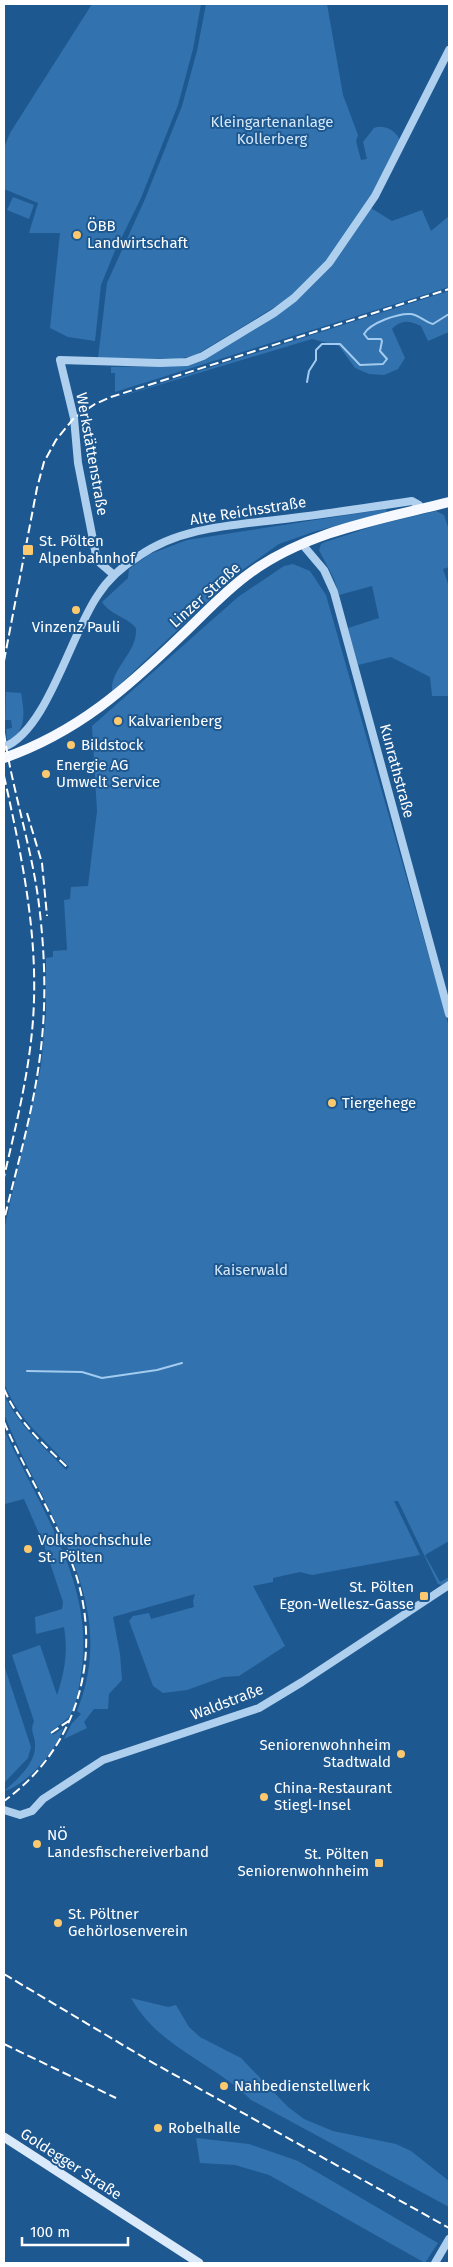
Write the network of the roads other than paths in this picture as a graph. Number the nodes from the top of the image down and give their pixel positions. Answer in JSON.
{"nodes":[{"id":1,"x":449,"y":50,"type":"edge"},
{"id":2,"x":449,"y":502,"type":"edge"},
{"id":3,"x":420,"y":509,"type":"junction"},
{"id":4,"x":302,"y":544,"type":"junction"},
{"id":5,"x":114,"y":575,"type":"junction"},
{"id":6,"x":4,"y":747,"type":"edge"},
{"id":7,"x":4,"y":758,"type":"edge"},
{"id":8,"x":449,"y":1014,"type":"edge"},
{"id":9,"x":449,"y":1585,"type":"edge"},
{"id":10,"x":4,"y":1810,"type":"edge"},
{"id":11,"x":4,"y":2137,"type":"edge"},
{"id":12,"x":449,"y":2239,"type":"edge"},
{"id":13,"x":199,"y":2263,"type":"edge"},
{"id":14,"x":435,"y":2263,"type":"edge"}],
"edges":[{"from":1,"to":5,"type":"street","name":"Werkstättenstraße"},
{"from":2,"to":3,"type":"main road","name":"Linzer Straße"},
{"from":3,"to":4,"type":"main road","name":"Linzer Straße"},
{"from":3,"to":5,"type":"street","name":"Alte Reichsstraße"},
{"from":4,"to":7,"type":"main road","name":"Linzer Straße"},
{"from":4,"to":8,"type":"street","name":"Kunrathstraße"},
{"from":5,"to":6,"type":"street","name":"Alte Reichsstraße"},
{"from":9,"to":10,"type":"street","name":"Waldstraße"},
{"from":11,"to":13,"type":"main road","name":"Goldegger Straße"},
{"from":12,"to":14,"type":"street"}]}
